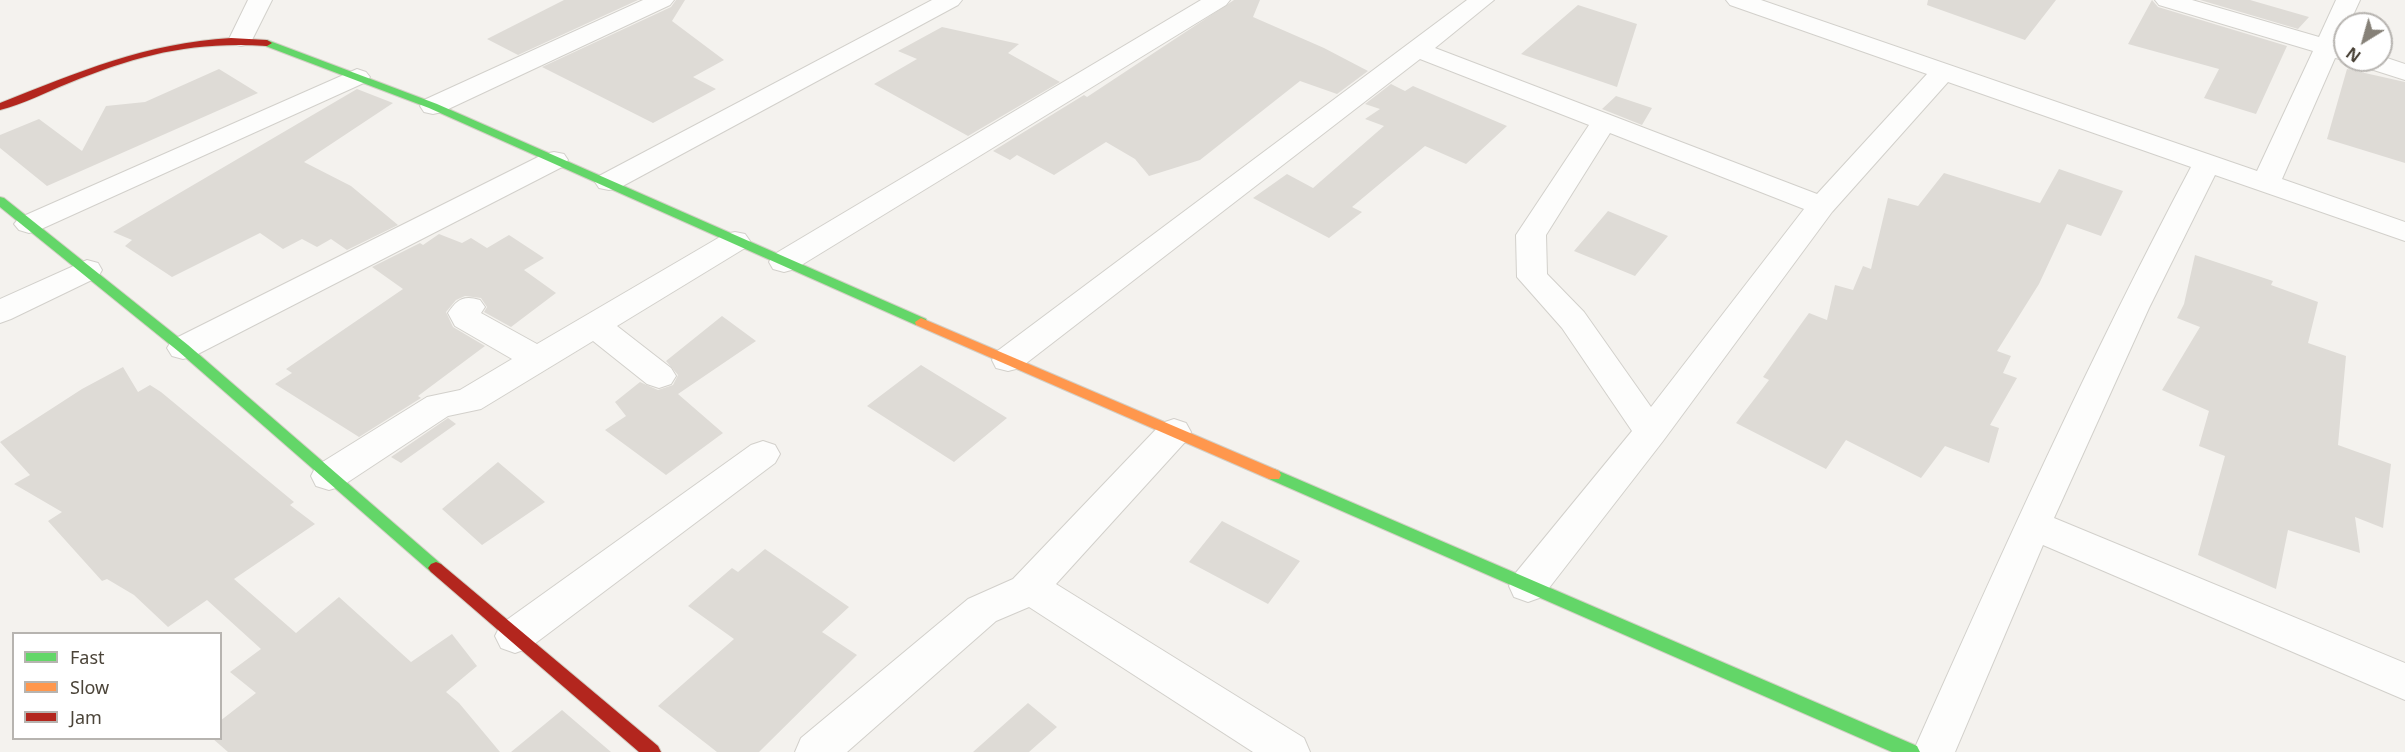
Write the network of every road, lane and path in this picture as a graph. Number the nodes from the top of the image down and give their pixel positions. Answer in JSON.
{"nodes":[{"id":1,"x":260,"y":0,"type":"edge"},
{"id":2,"x":662,"y":0,"type":"edge"},
{"id":3,"x":950,"y":0,"type":"edge"},
{"id":4,"x":1218,"y":0,"type":"edge"},
{"id":5,"x":1482,"y":0,"type":"edge"},
{"id":6,"x":1738,"y":0,"type":"edge"},
{"id":7,"x":2167,"y":0,"type":"edge"},
{"id":8,"x":241,"y":39,"type":"junction"},
{"id":9,"x":1416,"y":49,"type":"junction"},
{"id":10,"x":2333,"y":49,"type":"edge"},
{"id":11,"x":2333,"y":56,"type":"edge"},
{"id":12,"x":1944,"y":71,"type":"junction"},
{"id":13,"x":357,"y":76,"type":"junction"},
{"id":14,"x":434,"y":106,"type":"junction"},
{"id":15,"x":0,"y":107,"type":"edge"},
{"id":16,"x":1604,"y":122,"type":"junction"},
{"id":17,"x":554,"y":160,"type":"junction"},
{"id":18,"x":2207,"y":163,"type":"junction"},
{"id":19,"x":609,"y":182,"type":"junction"},
{"id":20,"x":2266,"y":183,"type":"junction"},
{"id":21,"x":0,"y":201,"type":"edge"},
{"id":22,"x":1822,"y":206,"type":"junction"},
{"id":23,"x":29,"y":224,"type":"junction"},
{"id":24,"x":2405,"y":232,"type":"edge"},
{"id":25,"x":735,"y":241,"type":"junction"},
{"id":26,"x":784,"y":262,"type":"junction"},
{"id":27,"x":87,"y":270,"type":"junction"},
{"id":28,"x":469,"y":307,"type":"dead end"},
{"id":29,"x":0,"y":312,"type":"edge"},
{"id":30,"x":594,"y":325,"type":"junction"},
{"id":31,"x":183,"y":348,"type":"junction"},
{"id":32,"x":538,"y":359,"type":"junction"},
{"id":33,"x":1008,"y":360,"type":"junction"},
{"id":34,"x":659,"y":376,"type":"dead end"},
{"id":35,"x":1174,"y":432,"type":"junction"},
{"id":36,"x":1651,"y":432,"type":"junction"},
{"id":37,"x":764,"y":454,"type":"dead end"},
{"id":38,"x":329,"y":476,"type":"junction"},
{"id":39,"x":2032,"y":524,"type":"junction"},
{"id":40,"x":1528,"y":586,"type":"junction"},
{"id":41,"x":1027,"y":590,"type":"junction"},
{"id":42,"x":514,"y":636,"type":"junction"},
{"id":43,"x":2405,"y":682,"type":"edge"},
{"id":44,"x":638,"y":748,"type":"edge"},
{"id":45,"x":816,"y":752,"type":"edge"},
{"id":46,"x":1289,"y":752,"type":"edge"},
{"id":47,"x":1911,"y":752,"type":"edge"},
{"id":48,"x":1934,"y":752,"type":"edge"}],
"edges":[{"from":1,"to":8,"type":"street"},
{"from":2,"to":14,"type":"street"},
{"from":3,"to":19,"type":"street"},
{"from":4,"to":26,"type":"street"},
{"from":5,"to":9,"type":"street"},
{"from":6,"to":12,"type":"street"},
{"from":7,"to":10,"type":"street"},
{"from":8,"to":13,"type":"main road"},
{"from":8,"to":15,"type":"main road"},
{"from":9,"to":16,"type":"street"},
{"from":9,"to":33,"type":"street"},
{"from":11,"to":20,"type":"street"},
{"from":12,"to":18,"type":"street"},
{"from":12,"to":22,"type":"street"},
{"from":13,"to":14,"type":"main road"},
{"from":13,"to":23,"type":"street"},
{"from":14,"to":17,"type":"main road"},
{"from":16,"to":22,"type":"street"},
{"from":16,"to":36,"type":"street"},
{"from":17,"to":19,"type":"main road"},
{"from":17,"to":31,"type":"street"},
{"from":18,"to":20,"type":"street"},
{"from":18,"to":39,"type":"street"},
{"from":19,"to":25,"type":"main road"},
{"from":20,"to":24,"type":"street"},
{"from":21,"to":23,"type":"main road"},
{"from":22,"to":36,"type":"street"},
{"from":23,"to":27,"type":"main road"},
{"from":25,"to":26,"type":"main road"},
{"from":25,"to":30,"type":"street"},
{"from":26,"to":33,"type":"main road"},
{"from":27,"to":29,"type":"street"},
{"from":27,"to":31,"type":"main road"},
{"from":28,"to":32,"type":"street"},
{"from":30,"to":32,"type":"street"},
{"from":30,"to":34,"type":"street"},
{"from":31,"to":38,"type":"main road"},
{"from":32,"to":38,"type":"street"},
{"from":33,"to":35,"type":"main road"},
{"from":35,"to":40,"type":"main road"},
{"from":35,"to":41,"type":"street"},
{"from":36,"to":40,"type":"street"},
{"from":37,"to":42,"type":"street"},
{"from":38,"to":42,"type":"main road"},
{"from":39,"to":43,"type":"street"},
{"from":39,"to":48,"type":"street"},
{"from":40,"to":47,"type":"main road"},
{"from":41,"to":45,"type":"street"},
{"from":41,"to":46,"type":"street"},
{"from":42,"to":44,"type":"main road"}]}
